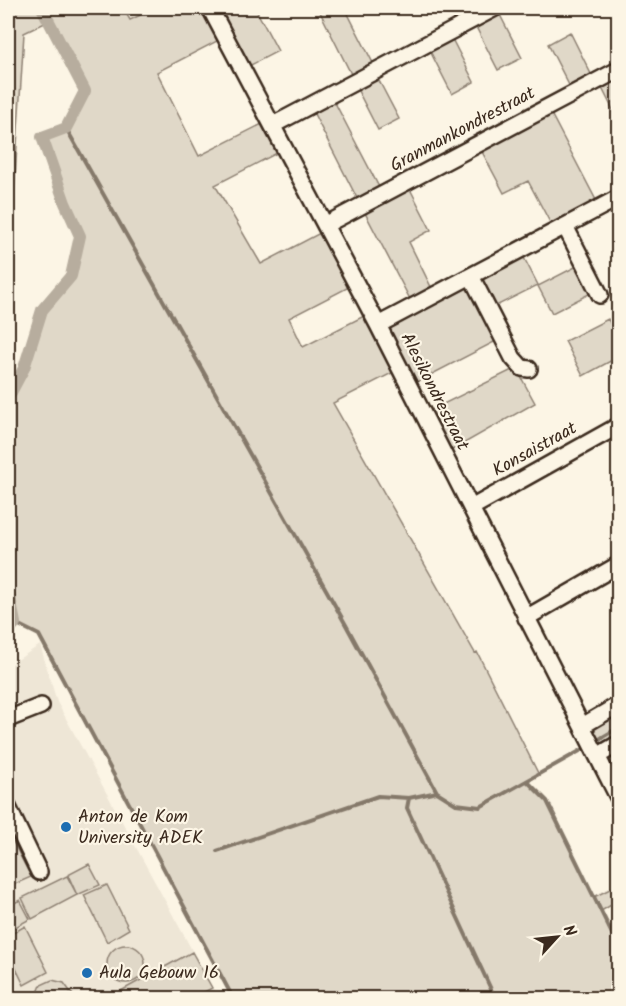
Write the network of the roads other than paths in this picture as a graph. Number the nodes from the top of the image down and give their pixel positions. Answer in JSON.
{"nodes":[{"id":1,"x":495,"y":8,"type":"edge"},
{"id":2,"x":217,"y":10,"type":"edge"},
{"id":3,"x":618,"y":70,"type":"edge"},
{"id":4,"x":273,"y":125,"type":"junction"},
{"id":5,"x":618,"y":198,"type":"edge"},
{"id":6,"x":325,"y":225,"type":"junction"},
{"id":7,"x":565,"y":226,"type":"junction"},
{"id":8,"x":471,"y":276,"type":"junction"},
{"id":9,"x":600,"y":295,"type":"dead end"},
{"id":10,"x":378,"y":325,"type":"junction"},
{"id":11,"x":529,"y":369,"type":"dead end"},
{"id":12,"x":618,"y":426,"type":"edge"},
{"id":13,"x":471,"y":508,"type":"junction"},
{"id":14,"x":618,"y":565,"type":"edge"},
{"id":15,"x":526,"y":618,"type":"junction"},
{"id":16,"x":618,"y":705,"type":"edge"},
{"id":17,"x":41,"y":706,"type":"dead end"},
{"id":18,"x":8,"y":719,"type":"edge"},
{"id":19,"x":584,"y":725,"type":"junction"},
{"id":20,"x":618,"y":744,"type":"edge"},
{"id":21,"x":599,"y":755,"type":"junction"},
{"id":22,"x":618,"y":797,"type":"edge"},
{"id":23,"x":8,"y":807,"type":"edge"},
{"id":24,"x":39,"y":872,"type":"dead end"}],
"edges":[{"from":1,"to":4,"type":"street"},
{"from":2,"to":4,"type":"street","name":"Alesikondrestraat"},
{"from":3,"to":6,"type":"street","name":"Granmankondrestraat"},
{"from":4,"to":6,"type":"street","name":"Alesikondrestraat"},
{"from":5,"to":7,"type":"street"},
{"from":6,"to":10,"type":"street","name":"Alesikondrestraat"},
{"from":7,"to":8,"type":"street"},
{"from":7,"to":9,"type":"street"},
{"from":8,"to":10,"type":"street"},
{"from":8,"to":11,"type":"street"},
{"from":10,"to":13,"type":"street","name":"Alesikondrestraat"},
{"from":12,"to":13,"type":"street","name":"Konsaistraat"},
{"from":13,"to":15,"type":"street","name":"Alesikondrestraat"},
{"from":14,"to":15,"type":"street"},
{"from":15,"to":19,"type":"street","name":"Alesikondrestraat"},
{"from":16,"to":19,"type":"street"},
{"from":17,"to":18,"type":"street"},
{"from":19,"to":21,"type":"street","name":"Alesikondrestraat"},
{"from":20,"to":21,"type":"street"},
{"from":21,"to":22,"type":"street","name":"Alesikondrestraat"},
{"from":23,"to":24,"type":"street"}]}
